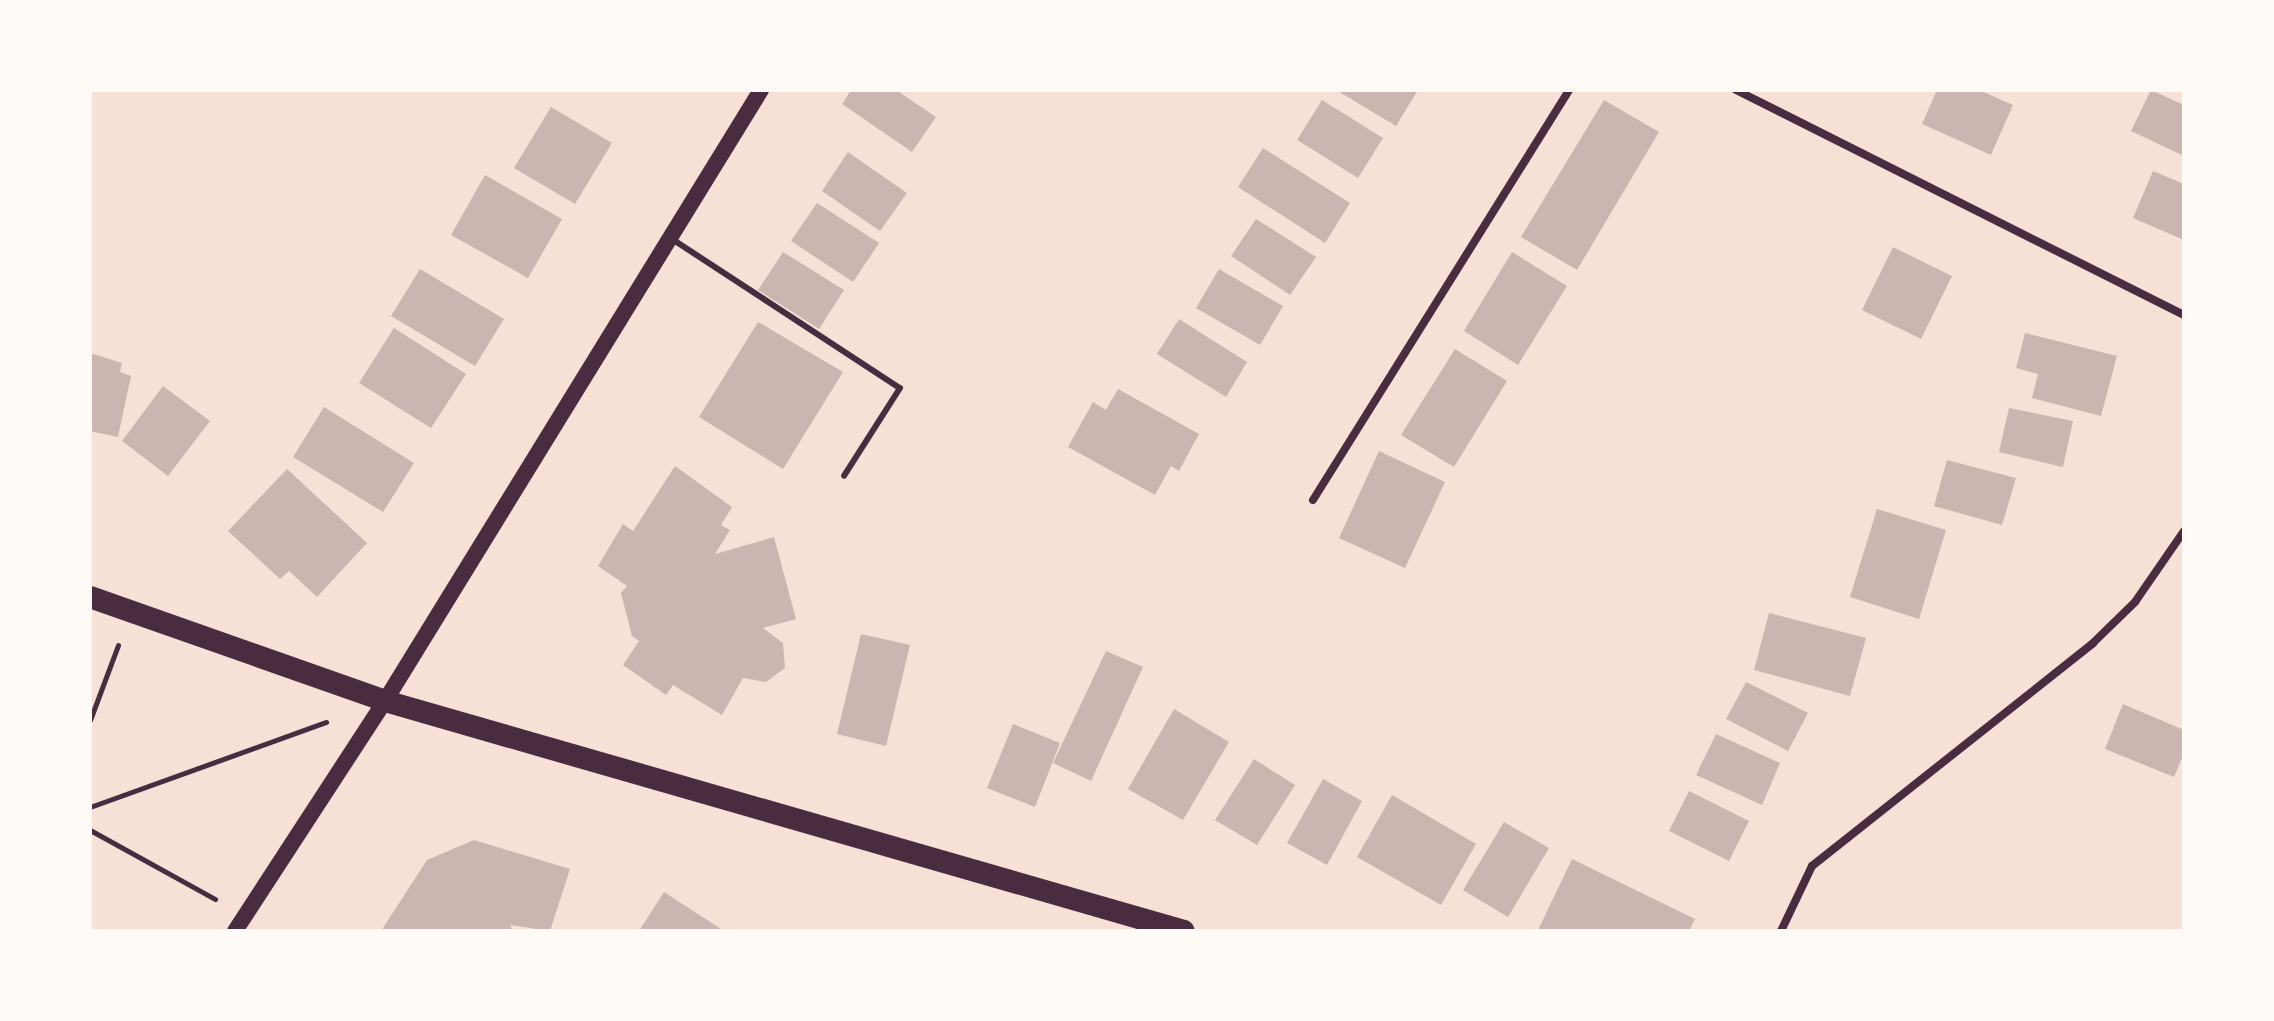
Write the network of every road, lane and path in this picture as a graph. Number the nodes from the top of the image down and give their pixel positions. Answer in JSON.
{"nodes":[{"id":1,"x":761,"y":90,"type":"edge"},
{"id":2,"x":1569,"y":90,"type":"edge"},
{"id":3,"x":1736,"y":90,"type":"edge"},
{"id":4,"x":669,"y":237,"type":"junction"},
{"id":5,"x":2184,"y":315,"type":"edge"},
{"id":6,"x":844,"y":476,"type":"dead end"},
{"id":7,"x":1313,"y":500,"type":"dead end"},
{"id":8,"x":2184,"y":531,"type":"edge"},
{"id":9,"x":90,"y":597,"type":"edge"},
{"id":10,"x":132,"y":610,"type":"junction"},
{"id":11,"x":385,"y":701,"type":"junction"},
{"id":12,"x":90,"y":720,"type":"edge"},
{"id":13,"x":90,"y":807,"type":"edge"},
{"id":14,"x":90,"y":830,"type":"edge"},
{"id":15,"x":244,"y":915,"type":"junction"},
{"id":16,"x":235,"y":931,"type":"edge"},
{"id":17,"x":1184,"y":931,"type":"edge"},
{"id":18,"x":1781,"y":931,"type":"edge"}],
"edges":[{"from":1,"to":4,"type":"main road"},
{"from":2,"to":7,"type":"street"},
{"from":3,"to":5,"type":"street"},
{"from":4,"to":6,"type":"lane"},
{"from":4,"to":11,"type":"main road"},
{"from":8,"to":18,"type":"street"},
{"from":9,"to":10,"type":"highway"},
{"from":10,"to":11,"type":"highway"},
{"from":10,"to":12,"type":"path"},
{"from":11,"to":13,"type":"path"},
{"from":11,"to":15,"type":"main road"},
{"from":11,"to":17,"type":"highway"},
{"from":14,"to":15,"type":"path"},
{"from":15,"to":16,"type":"main road"}]}
